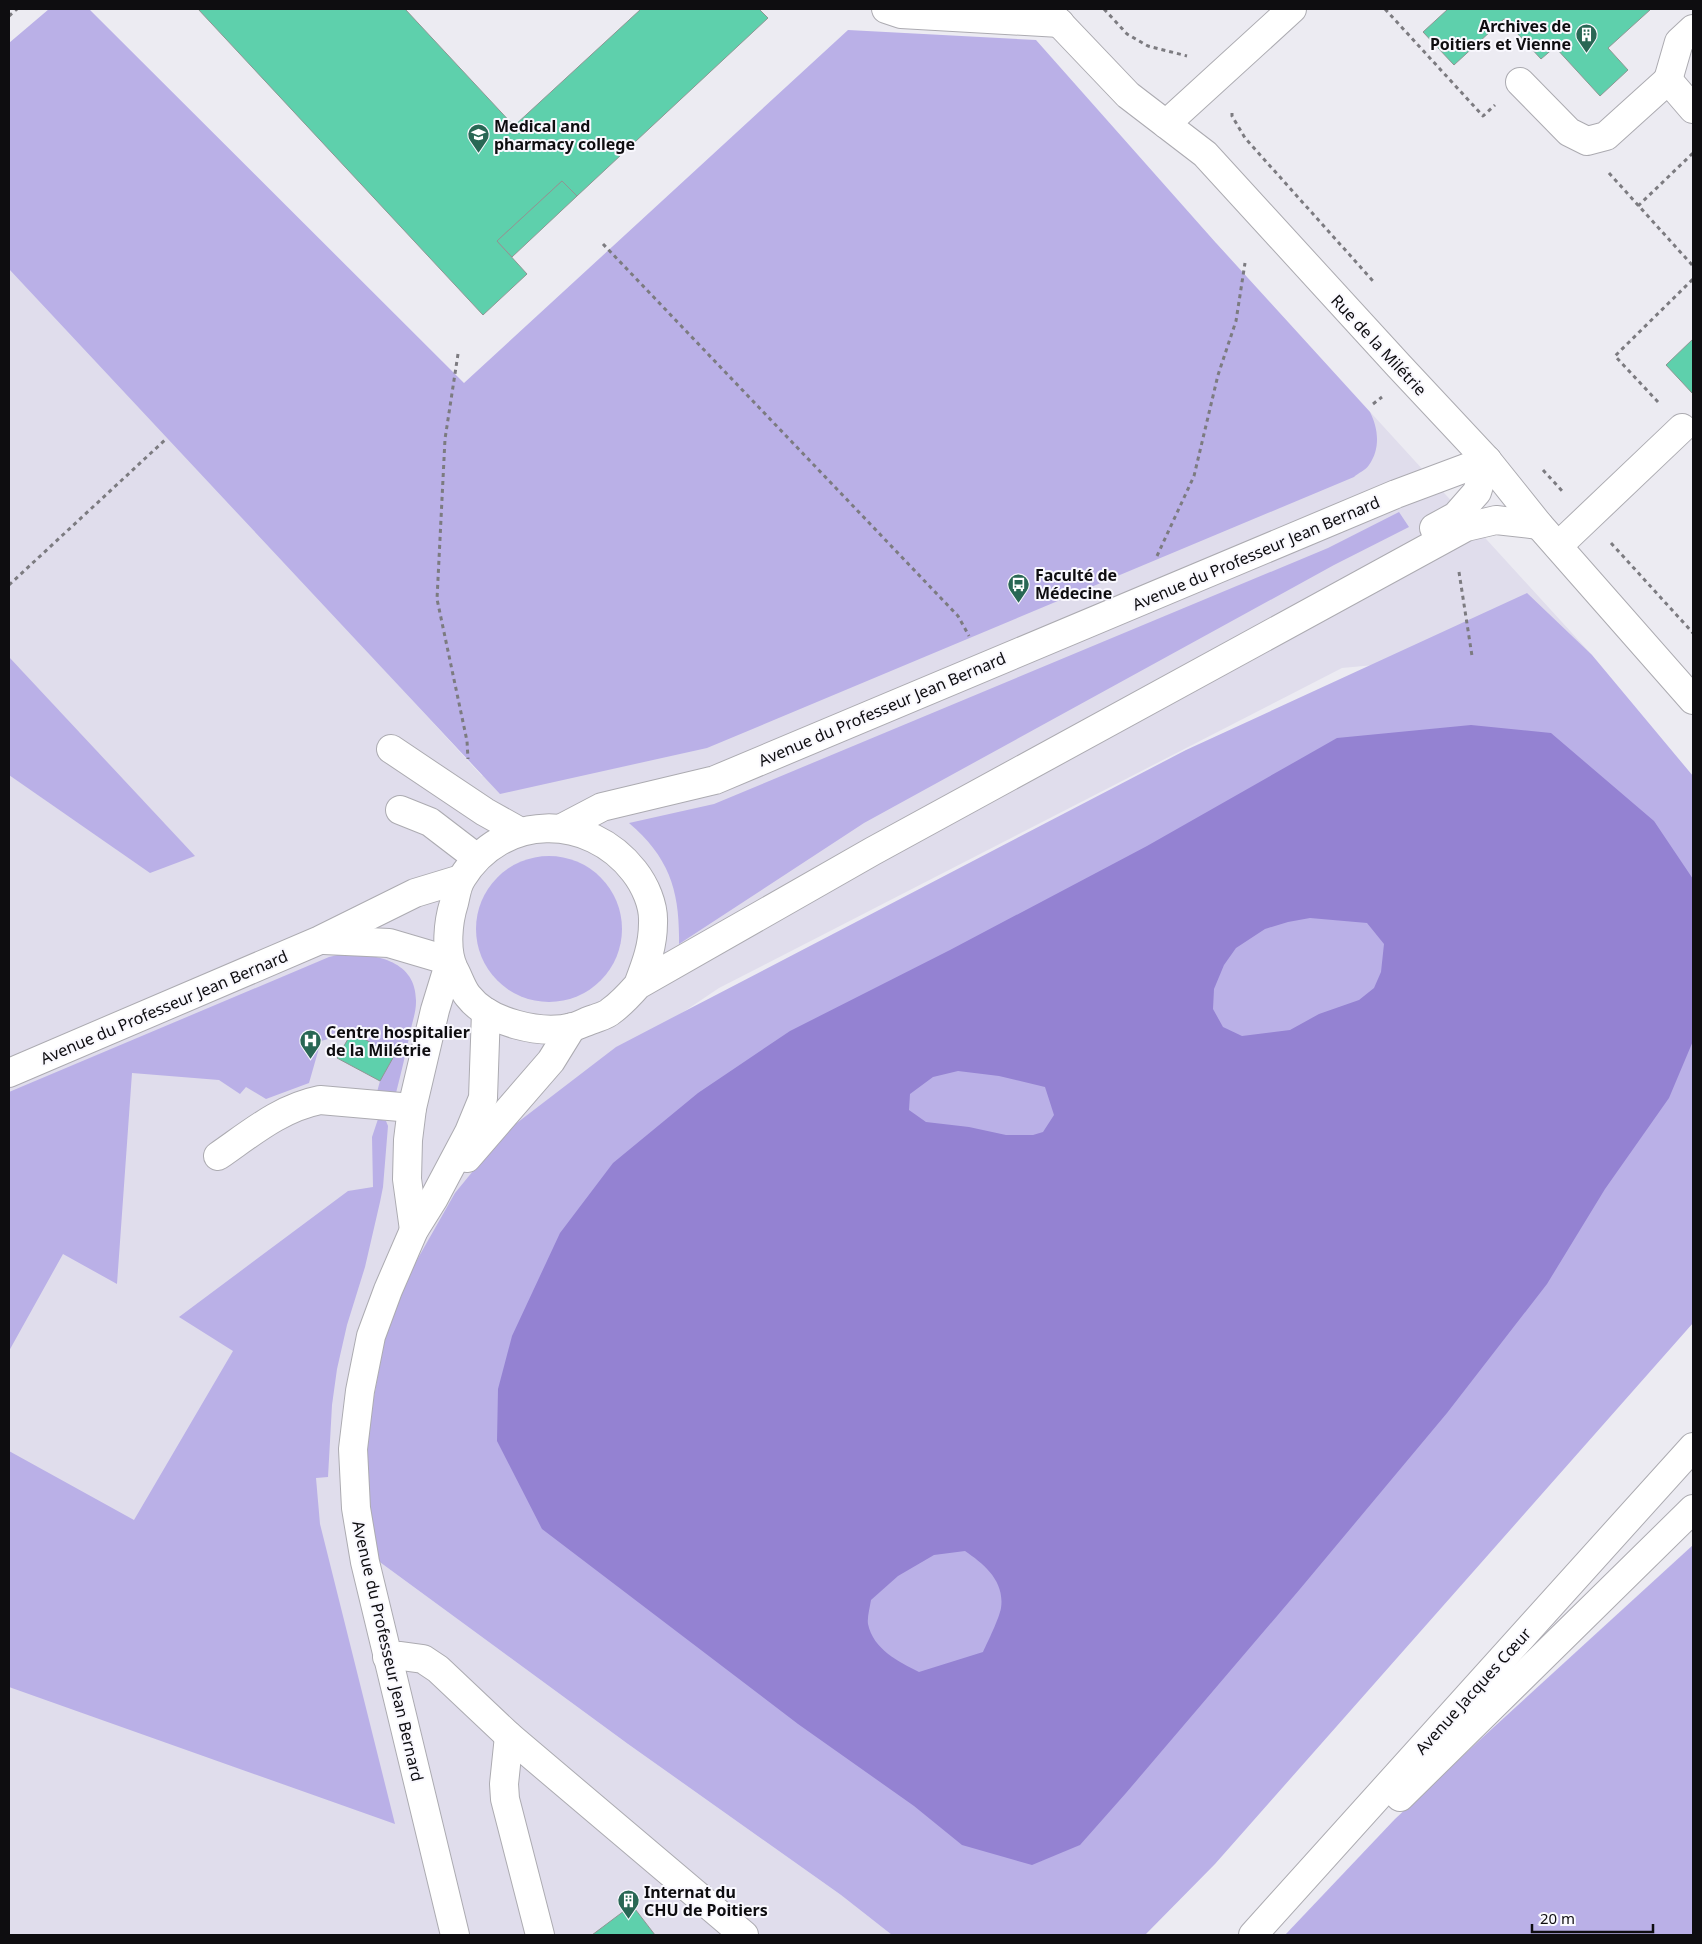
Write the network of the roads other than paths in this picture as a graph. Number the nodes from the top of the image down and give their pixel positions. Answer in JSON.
{"nodes":[{"id":1,"x":886,"y":9,"type":"edge"},
{"id":2,"x":1292,"y":9,"type":"edge"},
{"id":3,"x":1053,"y":16,"type":"edge"},
{"id":4,"x":1693,"y":29,"type":"edge"},
{"id":5,"x":1668,"y":80,"type":"junction"},
{"id":6,"x":1520,"y":82,"type":"road end"},
{"id":7,"x":1693,"y":109,"type":"edge"},
{"id":8,"x":1166,"y":124,"type":"junction"},
{"id":9,"x":1682,"y":428,"type":"road end"},
{"id":10,"x":1487,"y":460,"type":"junction"},
{"id":11,"x":1539,"y":525,"type":"junction"},
{"id":12,"x":1558,"y":546,"type":"junction"},
{"id":13,"x":1216,"y":663,"type":"junction"},
{"id":14,"x":1693,"y":700,"type":"edge"},
{"id":15,"x":391,"y":749,"type":"dead end"},
{"id":16,"x":400,"y":810,"type":"dead end"},
{"id":17,"x":562,"y":828,"type":"junction"},
{"id":18,"x":519,"y":831,"type":"junction"},
{"id":19,"x":469,"y":868,"type":"junction"},
{"id":20,"x":320,"y":940,"type":"junction"},
{"id":21,"x":450,"y":961,"type":"junction"},
{"id":22,"x":638,"y":985,"type":"junction"},
{"id":23,"x":486,"y":1012,"type":"junction"},
{"id":24,"x":572,"y":1027,"type":"junction"},
{"id":25,"x":9,"y":1073,"type":"edge"},
{"id":26,"x":412,"y":1108,"type":"junction"},
{"id":27,"x":218,"y":1156,"type":"dead end"},
{"id":28,"x":434,"y":1198,"type":"junction"},
{"id":29,"x":414,"y":1230,"type":"junction"},
{"id":30,"x":1693,"y":1447,"type":"edge"},
{"id":31,"x":1693,"y":1509,"type":"edge"},
{"id":32,"x":387,"y":1657,"type":"junction"},
{"id":33,"x":509,"y":1736,"type":"junction"},
{"id":34,"x":455,"y":1935,"type":"edge"},
{"id":35,"x":540,"y":1935,"type":"edge"},
{"id":36,"x":744,"y":1935,"type":"edge"},
{"id":37,"x":1253,"y":1935,"type":"edge"},
{"id":38,"x":1260,"y":1935,"type":"edge"}],
"edges":[{"from":1,"to":3,"type":"street"},
{"from":2,"to":8,"type":"street"},
{"from":3,"to":8,"type":"street","name":"Rue de la Milétrie"},
{"from":4,"to":5,"type":"street"},
{"from":5,"to":6,"type":"street"},
{"from":5,"to":7,"type":"street"},
{"from":8,"to":10,"type":"street","name":"Rue de la Milétrie"},
{"from":9,"to":12,"type":"street"},
{"from":10,"to":11,"type":"street","name":"Rue de la Milétrie"},
{"from":10,"to":13,"type":"street","name":"Avenue du Professeur Jean Bernard"},
{"from":10,"to":17,"type":"street","name":"Avenue du Professeur Jean Bernard"},
{"from":11,"to":12,"type":"street","name":"Rue de la Milétrie"},
{"from":11,"to":13,"type":"street","name":"Avenue du Professeur Jean Bernard"},
{"from":12,"to":14,"type":"street","name":"Rue de la Milétrie"},
{"from":13,"to":22,"type":"street","name":"Avenue du Professeur Jean Bernard"},
{"from":15,"to":18,"type":"street"},
{"from":16,"to":19,"type":"street"},
{"from":17,"to":18,"type":"street","name":"Avenue du Professeur Jean Bernard"},
{"from":17,"to":22,"type":"street","name":"Avenue du Professeur Jean Bernard"},
{"from":18,"to":19,"type":"street","name":"Avenue du Professeur Jean Bernard"},
{"from":19,"to":20,"type":"street","name":"Avenue du Professeur Jean Bernard"},
{"from":19,"to":21,"type":"street","name":"Avenue du Professeur Jean Bernard"},
{"from":20,"to":21,"type":"street","name":"Avenue du Professeur Jean Bernard"},
{"from":20,"to":25,"type":"street","name":"Avenue du Professeur Jean Bernard"},
{"from":21,"to":23,"type":"street","name":"Avenue du Professeur Jean Bernard"},
{"from":21,"to":26,"type":"street"},
{"from":22,"to":24,"type":"street","name":"Avenue du Professeur Jean Bernard"},
{"from":23,"to":24,"type":"street","name":"Avenue du Professeur Jean Bernard"},
{"from":23,"to":28,"type":"street","name":"Avenue du Professeur Jean Bernard"},
{"from":24,"to":28,"type":"street","name":"Avenue du Professeur Jean Bernard"},
{"from":26,"to":27,"type":"street"},
{"from":26,"to":29,"type":"street"},
{"from":28,"to":29,"type":"street","name":"Avenue du Professeur Jean Bernard"},
{"from":29,"to":32,"type":"street","name":"Avenue du Professeur Jean Bernard"},
{"from":30,"to":37,"type":"street","name":"Avenue Jacques Cœur"},
{"from":31,"to":38,"type":"street","name":"Avenue Jacques Cœur"},
{"from":32,"to":33,"type":"street"},
{"from":32,"to":34,"type":"street","name":"Avenue du Professeur Jean Bernard"},
{"from":33,"to":35,"type":"street"},
{"from":33,"to":36,"type":"street"}]}
